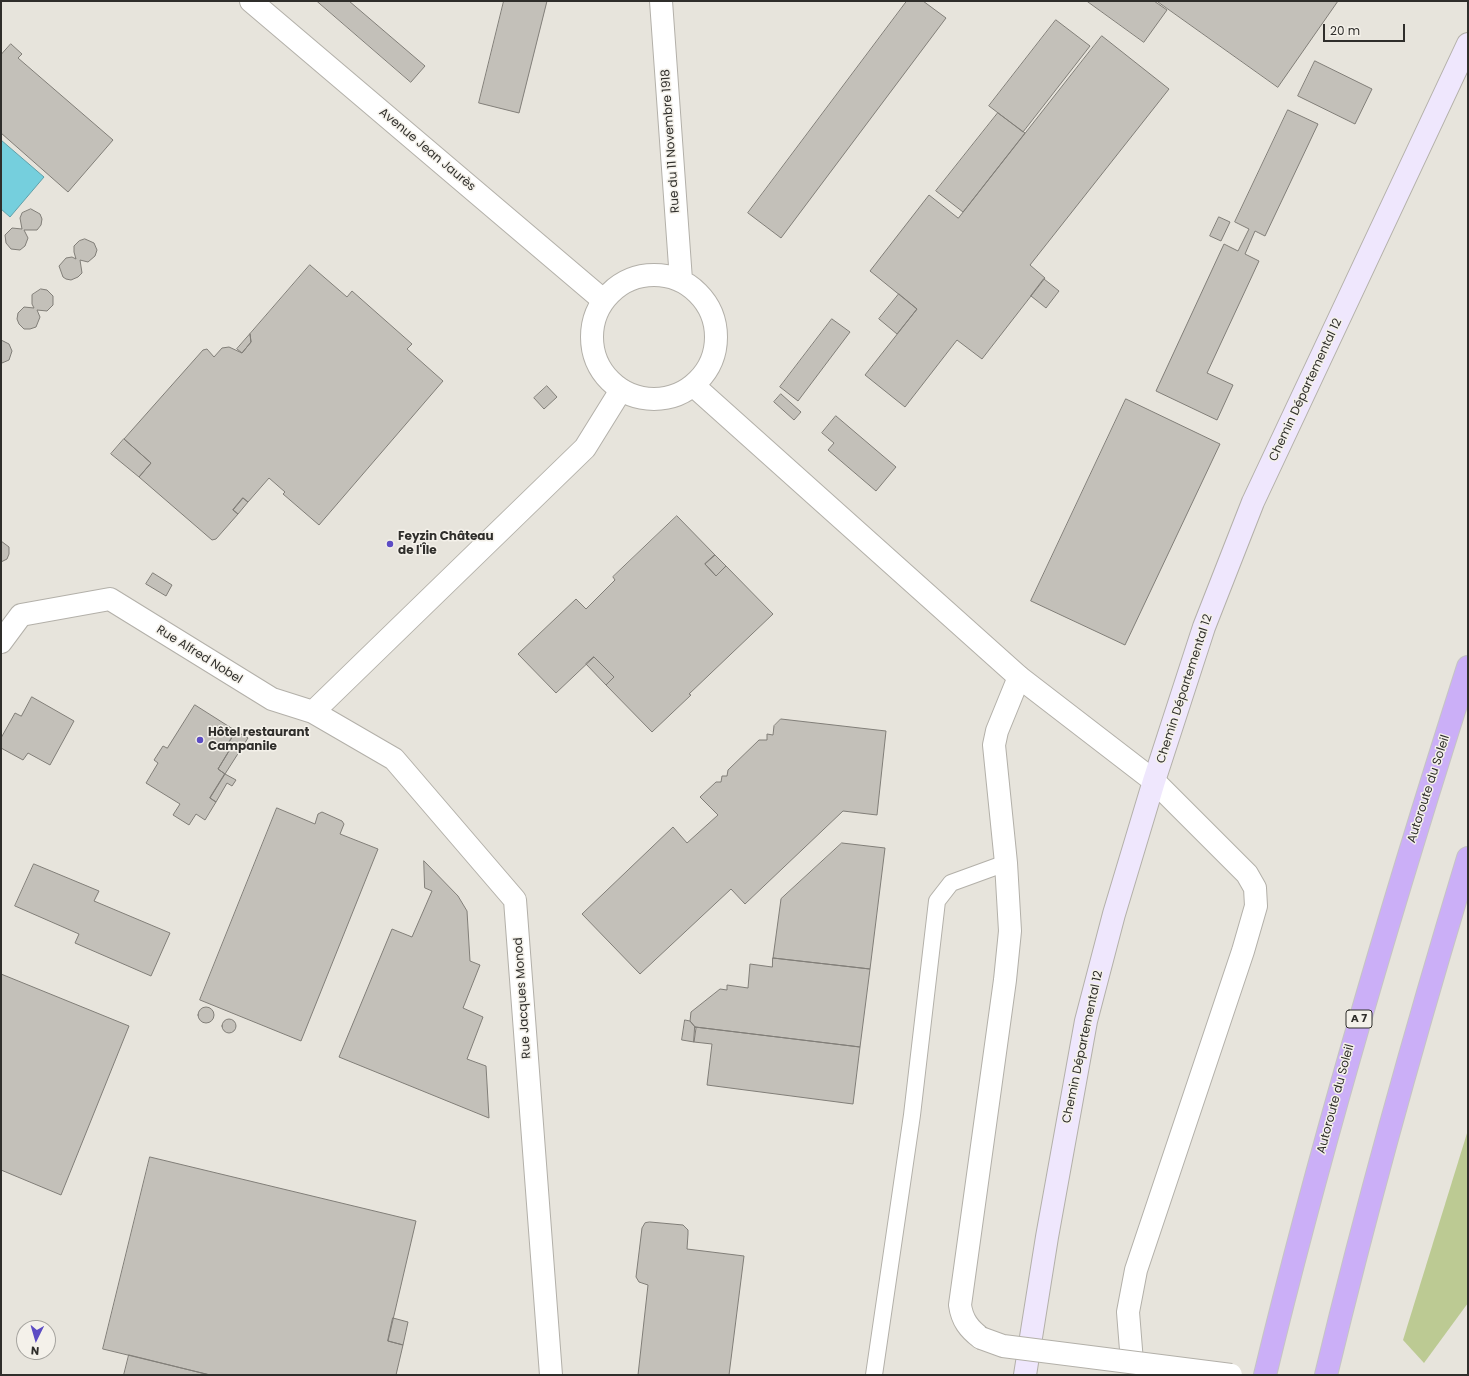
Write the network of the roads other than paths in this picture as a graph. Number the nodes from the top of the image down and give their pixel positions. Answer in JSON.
{"nodes":[{"id":1,"x":252,"y":1,"type":"edge"},
{"id":2,"x":661,"y":1,"type":"edge"},
{"id":3,"x":1468,"y":44,"type":"edge"},
{"id":4,"x":681,"y":280,"type":"junction"},
{"id":5,"x":603,"y":300,"type":"junction"},
{"id":6,"x":694,"y":386,"type":"junction"},
{"id":7,"x":621,"y":390,"type":"junction"},
{"id":8,"x":1,"y":642,"type":"edge"},
{"id":9,"x":1468,"y":666,"type":"edge"},
{"id":10,"x":1019,"y":677,"type":"junction"},
{"id":11,"x":313,"y":712,"type":"junction"},
{"id":12,"x":1154,"y":781,"type":"junction"},
{"id":13,"x":1468,"y":858,"type":"edge"},
{"id":14,"x":1006,"y":863,"type":"junction"},
{"id":15,"x":1132,"y":1362,"type":"junction"},
{"id":16,"x":551,"y":1375,"type":"edge"},
{"id":17,"x":874,"y":1375,"type":"edge"},
{"id":18,"x":1025,"y":1375,"type":"edge"},
{"id":19,"x":1231,"y":1375,"type":"edge"},
{"id":20,"x":1265,"y":1375,"type":"edge"},
{"id":21,"x":1326,"y":1375,"type":"edge"}],
"edges":[{"from":1,"to":5,"type":"street","name":"Avenue Jean Jaurès"},
{"from":2,"to":4,"type":"street","name":"Rue du 11 Novembre 1918"},
{"from":3,"to":12,"type":"main road","name":"Chemin Départemental 12"},
{"from":4,"to":5,"type":"street"},
{"from":4,"to":6,"type":"street"},
{"from":5,"to":7,"type":"street"},
{"from":6,"to":7,"type":"street"},
{"from":6,"to":10,"type":"street"},
{"from":7,"to":11,"type":"street"},
{"from":8,"to":11,"type":"street","name":"Rue Alfred Nobel"},
{"from":9,"to":20,"type":"highway","name":"Autoroute du Soleil","number":"A 7"},
{"from":10,"to":12,"type":"street"},
{"from":10,"to":14,"type":"street"},
{"from":11,"to":16,"type":"street","name":"Rue Jacques Monod"},
{"from":12,"to":15,"type":"street"},
{"from":12,"to":18,"type":"main road","name":"Chemin Départemental 12"},
{"from":13,"to":21,"type":"highway"},
{"from":14,"to":15,"type":"street","bridge":true},
{"from":14,"to":17,"type":"lane"},
{"from":15,"to":19,"type":"street","bridge":true}]}
